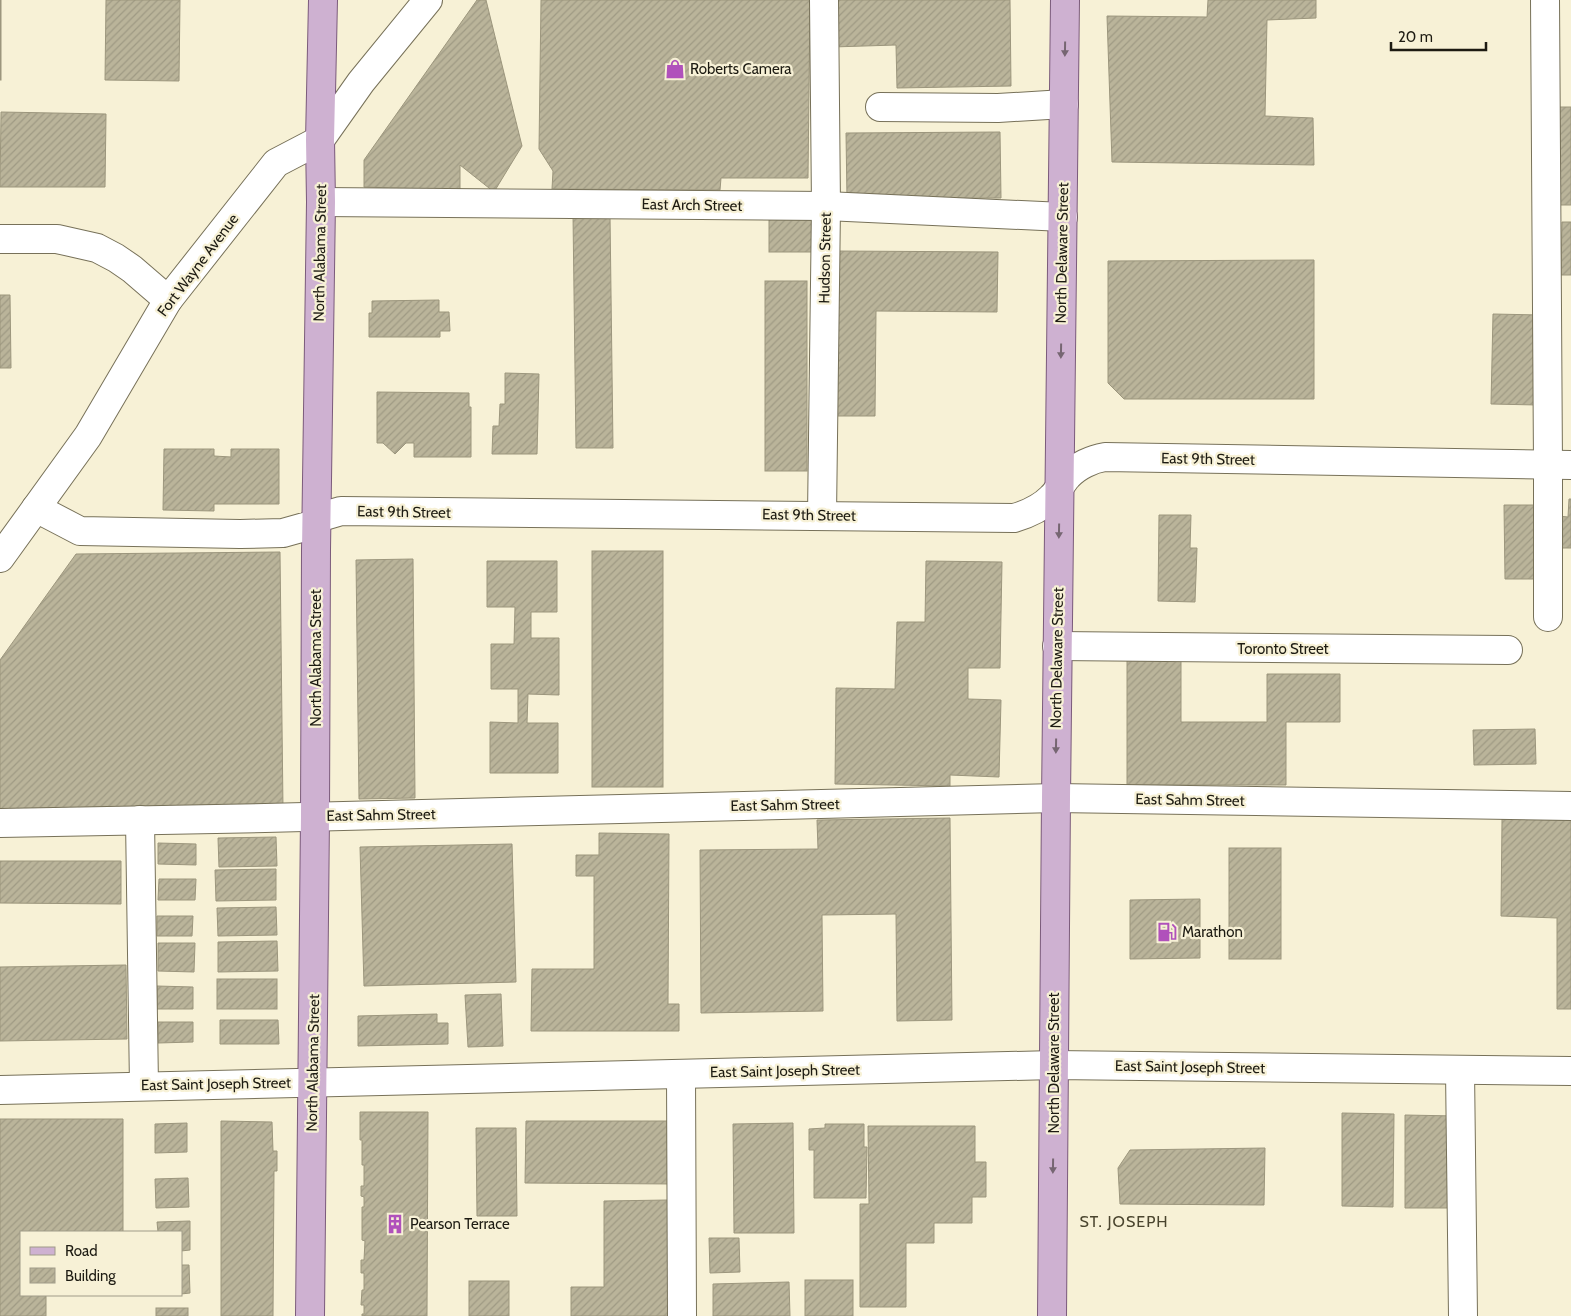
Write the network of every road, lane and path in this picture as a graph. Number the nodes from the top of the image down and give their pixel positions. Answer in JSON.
{"nodes":[{"id":1,"x":324,"y":0,"type":"edge"},
{"id":2,"x":428,"y":0,"type":"edge"},
{"id":3,"x":824,"y":0,"type":"edge"},
{"id":4,"x":1065,"y":0,"type":"edge"},
{"id":5,"x":1545,"y":0,"type":"edge"},
{"id":6,"x":1064,"y":104,"type":"junction"},
{"id":7,"x":880,"y":107,"type":"dead end"},
{"id":8,"x":320,"y":140,"type":"junction"},
{"id":9,"x":321,"y":202,"type":"junction"},
{"id":10,"x":826,"y":206,"type":"junction"},
{"id":11,"x":1063,"y":217,"type":"junction"},
{"id":12,"x":0,"y":239,"type":"edge"},
{"id":13,"x":168,"y":300,"type":"junction"},
{"id":14,"x":1560,"y":464,"type":"edge"},
{"id":15,"x":1060,"y":489,"type":"junction"},
{"id":16,"x":36,"y":508,"type":"junction"},
{"id":17,"x":822,"y":516,"type":"junction"},
{"id":18,"x":316,"y":521,"type":"junction"},
{"id":19,"x":0,"y":558,"type":"edge"},
{"id":20,"x":1548,"y":617,"type":"dead end"},
{"id":21,"x":1058,"y":646,"type":"junction"},
{"id":22,"x":1508,"y":650,"type":"dead end"},
{"id":23,"x":1056,"y":798,"type":"junction"},
{"id":24,"x":1571,"y":806,"type":"edge"},
{"id":25,"x":315,"y":816,"type":"junction"},
{"id":26,"x":140,"y":820,"type":"junction"},
{"id":27,"x":0,"y":822,"type":"edge"},
{"id":28,"x":1054,"y":1065,"type":"junction"},
{"id":29,"x":1460,"y":1070,"type":"junction"},
{"id":30,"x":1571,"y":1071,"type":"edge"},
{"id":31,"x":681,"y":1074,"type":"junction"},
{"id":32,"x":313,"y":1082,"type":"junction"},
{"id":33,"x":144,"y":1086,"type":"junction"},
{"id":34,"x":0,"y":1090,"type":"edge"},
{"id":35,"x":310,"y":1316,"type":"edge"},
{"id":36,"x":682,"y":1316,"type":"edge"},
{"id":37,"x":1052,"y":1316,"type":"edge"},
{"id":38,"x":1463,"y":1316,"type":"edge"}],
"edges":[{"from":1,"to":8,"type":"main road","name":"North Alabama Street"},
{"from":2,"to":8,"type":"street","name":"Fort Wayne Avenue"},
{"from":3,"to":10,"type":"street","name":"Hudson Street"},
{"from":4,"to":6,"type":"main road","name":"North Delaware Street","one_way":true},
{"from":5,"to":14,"type":"street"},
{"from":6,"to":7,"type":"street"},
{"from":6,"to":11,"type":"main road","name":"North Delaware Street"},
{"from":8,"to":9,"type":"main road","name":"North Alabama Street"},
{"from":8,"to":13,"type":"street","name":"Fort Wayne Avenue"},
{"from":9,"to":10,"type":"street","name":"East Arch Street"},
{"from":9,"to":18,"type":"main road","name":"North Alabama Street"},
{"from":10,"to":11,"type":"street","name":"East Arch Street"},
{"from":10,"to":17,"type":"street","name":"Hudson Street"},
{"from":11,"to":15,"type":"main road","name":"North Delaware Street","one_way":true},
{"from":12,"to":13,"type":"street"},
{"from":13,"to":16,"type":"street","name":"Fort Wayne Avenue"},
{"from":14,"to":15,"type":"street","name":"East 9th Street"},
{"from":14,"to":20,"type":"street"},
{"from":15,"to":17,"type":"street","name":"East 9th Street"},
{"from":15,"to":21,"type":"main road","name":"North Delaware Street","one_way":true},
{"from":16,"to":18,"type":"street","name":"East 9th Street"},
{"from":16,"to":19,"type":"street","name":"Fort Wayne Avenue"},
{"from":17,"to":18,"type":"street","name":"East 9th Street"},
{"from":18,"to":25,"type":"main road","name":"North Alabama Street"},
{"from":21,"to":22,"type":"street","name":"Toronto Street"},
{"from":21,"to":23,"type":"main road","name":"North Delaware Street","one_way":true},
{"from":23,"to":24,"type":"street","name":"East Sahm Street"},
{"from":23,"to":25,"type":"street","name":"East Sahm Street"},
{"from":23,"to":28,"type":"main road","name":"North Delaware Street"},
{"from":25,"to":26,"type":"street","name":"East Sahm Street"},
{"from":25,"to":32,"type":"main road","name":"North Alabama Street"},
{"from":26,"to":27,"type":"street","name":"East Sahm Street"},
{"from":26,"to":33,"type":"street"},
{"from":28,"to":29,"type":"street","name":"East Saint Joseph Street"},
{"from":28,"to":31,"type":"street","name":"East Saint Joseph Street"},
{"from":28,"to":37,"type":"main road","name":"North Delaware Street","one_way":true},
{"from":29,"to":30,"type":"street","name":"East Saint Joseph Street"},
{"from":29,"to":38,"type":"street"},
{"from":31,"to":32,"type":"street","name":"East Saint Joseph Street"},
{"from":31,"to":36,"type":"street"},
{"from":32,"to":33,"type":"street","name":"East Saint Joseph Street"},
{"from":32,"to":35,"type":"main road","name":"North Alabama Street"},
{"from":33,"to":34,"type":"street","name":"East Saint Joseph Street"}]}
